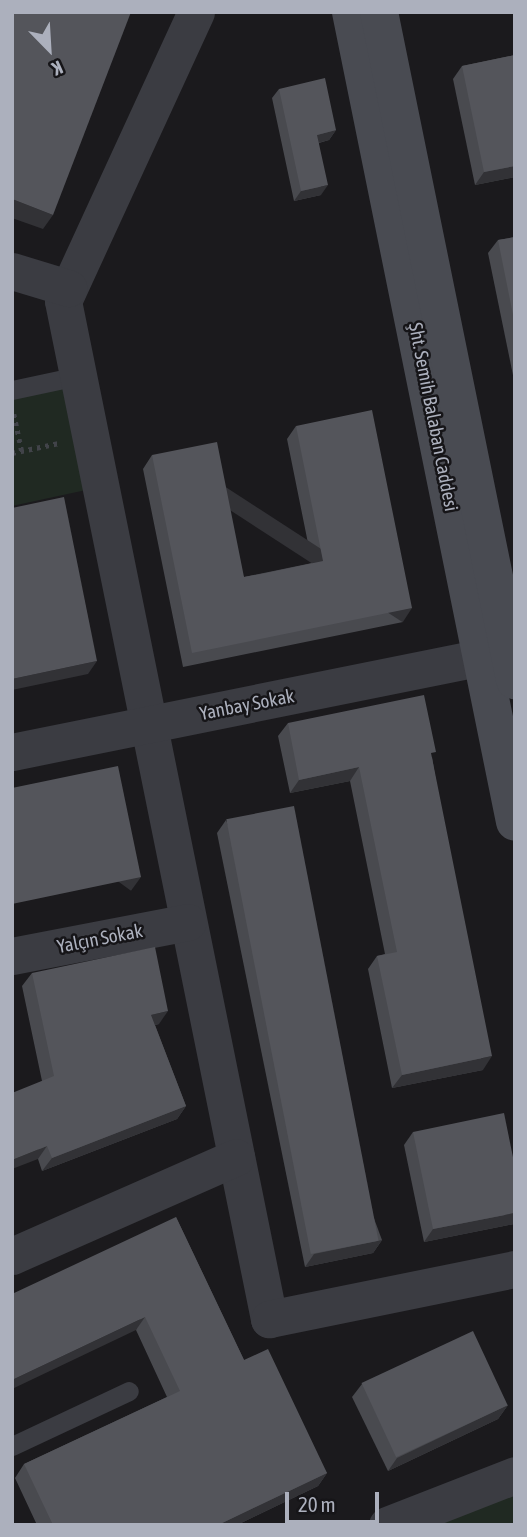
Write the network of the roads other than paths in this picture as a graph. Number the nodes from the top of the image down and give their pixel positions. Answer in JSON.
{"nodes":[{"id":1,"x":196,"y":12,"type":"edge"},
{"id":2,"x":351,"y":12,"type":"edge"},
{"id":3,"x":379,"y":12,"type":"edge"},
{"id":4,"x":12,"y":271,"type":"edge"},
{"id":5,"x":68,"y":288,"type":"junction"},
{"id":6,"x":78,"y":376,"type":"junction"},
{"id":7,"x":12,"y":390,"type":"edge"},
{"id":8,"x":505,"y":660,"type":"edge"},
{"id":9,"x":148,"y":725,"type":"junction"},
{"id":10,"x":12,"y":752,"type":"edge"},
{"id":11,"x":515,"y":822,"type":"edge"},
{"id":12,"x":188,"y":922,"type":"junction"},
{"id":13,"x":12,"y":956,"type":"edge"},
{"id":14,"x":236,"y":1157,"type":"junction"},
{"id":15,"x":12,"y":1256,"type":"edge"},
{"id":16,"x":515,"y":1269,"type":"edge"},
{"id":17,"x":129,"y":1391,"type":"dead end"},
{"id":18,"x":12,"y":1447,"type":"edge"},
{"id":19,"x":515,"y":1475,"type":"edge"},
{"id":20,"x":387,"y":1525,"type":"edge"}],
"edges":[{"from":1,"to":5,"type":"street"},
{"from":2,"to":8,"type":"street","name":"Şht. Semih Balaban Caddesi"},
{"from":3,"to":8,"type":"street","name":"Şht. Semih Balaban Caddesi"},
{"from":4,"to":5,"type":"street"},
{"from":5,"to":6,"type":"street"},
{"from":6,"to":7,"type":"lane"},
{"from":6,"to":9,"type":"street"},
{"from":8,"to":9,"type":"street","name":"Yanbay Sokak"},
{"from":8,"to":11,"type":"street","name":"Şht. Semih Balaban Caddesi"},
{"from":9,"to":10,"type":"street","name":"Yanbay Sokak"},
{"from":9,"to":12,"type":"street"},
{"from":12,"to":13,"type":"street","name":"Yalçın Sokak"},
{"from":12,"to":14,"type":"street"},
{"from":14,"to":15,"type":"street"},
{"from":14,"to":16,"type":"street"},
{"from":17,"to":18,"type":"lane"},
{"from":19,"to":20,"type":"street"}]}
